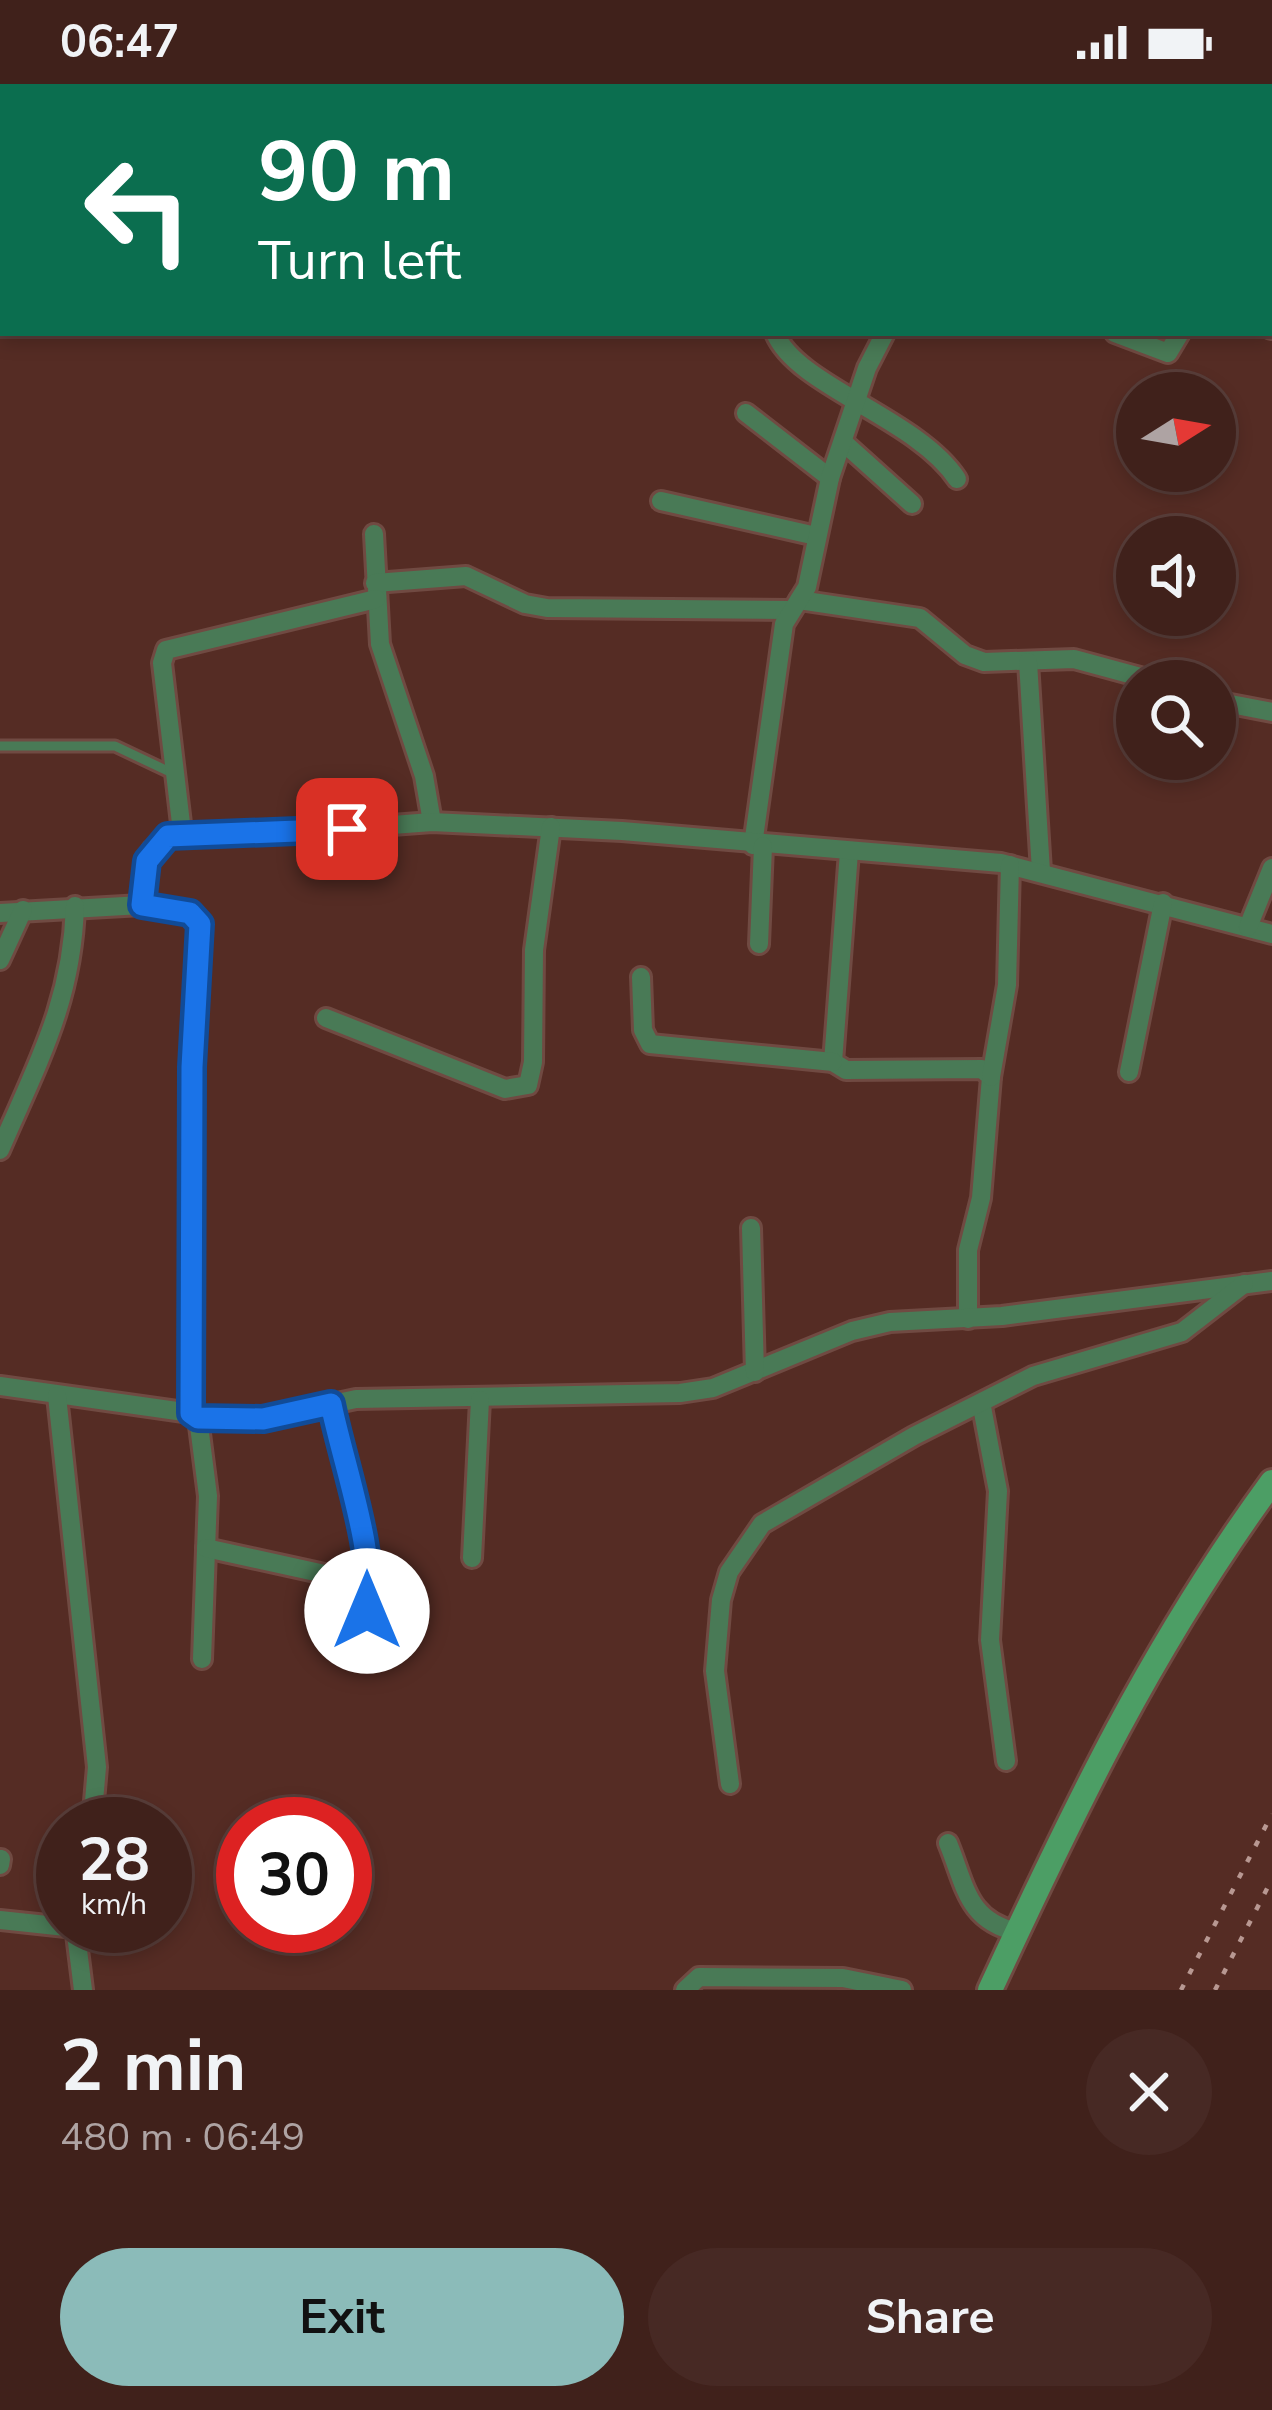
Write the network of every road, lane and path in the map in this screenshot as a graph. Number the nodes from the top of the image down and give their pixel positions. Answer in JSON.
{"nodes":[{"id":1,"x":778,"y":336,"type":"edge"},
{"id":2,"x":1123,"y":336,"type":"edge"},
{"id":3,"x":1178,"y":336,"type":"edge"},
{"id":4,"x":881,"y":338,"type":"edge"},
{"id":5,"x":858,"y":398,"type":"junction"},
{"id":6,"x":746,"y":413,"type":"dead end"},
{"id":7,"x":843,"y":442,"type":"junction"},
{"id":8,"x":830,"y":478,"type":"junction"},
{"id":9,"x":957,"y":479,"type":"dead end"},
{"id":10,"x":661,"y":501,"type":"dead end"},
{"id":11,"x":912,"y":504,"type":"dead end"},
{"id":12,"x":374,"y":534,"type":"dead end"},
{"id":13,"x":816,"y":536,"type":"junction"},
{"id":14,"x":375,"y":591,"type":"junction"},
{"id":15,"x":795,"y":605,"type":"junction"},
{"id":16,"x":1028,"y":662,"type":"junction"},
{"id":17,"x":1116,"y":668,"type":"edge"},
{"id":18,"x":1236,"y":705,"type":"edge"},
{"id":19,"x":1272,"y":712,"type":"edge"},
{"id":20,"x":0,"y":746,"type":"edge"},
{"id":21,"x":172,"y":773,"type":"junction"},
{"id":22,"x":432,"y":822,"type":"junction"},
{"id":23,"x":551,"y":826,"type":"junction"},
{"id":24,"x":182,"y":832,"type":"junction"},
{"id":25,"x":758,"y":846,"type":"junction"},
{"id":26,"x":849,"y":852,"type":"junction"},
{"id":27,"x":1010,"y":865,"type":"junction"},
{"id":28,"x":1272,"y":868,"type":"edge"},
{"id":29,"x":1041,"y":871,"type":"junction"},
{"id":30,"x":1163,"y":903,"type":"junction"},
{"id":31,"x":142,"y":905,"type":"junction"},
{"id":32,"x":75,"y":906,"type":"junction"},
{"id":33,"x":23,"y":910,"type":"junction"},
{"id":34,"x":0,"y":913,"type":"edge"},
{"id":35,"x":1248,"y":927,"type":"junction"},
{"id":36,"x":1272,"y":934,"type":"edge"},
{"id":37,"x":759,"y":944,"type":"dead end"},
{"id":38,"x":0,"y":960,"type":"edge"},
{"id":39,"x":641,"y":977,"type":"dead end"},
{"id":40,"x":326,"y":1018,"type":"dead end"},
{"id":41,"x":833,"y":1062,"type":"junction"},
{"id":42,"x":1129,"y":1072,"type":"dead end"},
{"id":43,"x":992,"y":1077,"type":"junction"},
{"id":44,"x":7,"y":1114,"type":"edge"},
{"id":45,"x":0,"y":1150,"type":"edge"},
{"id":46,"x":751,"y":1228,"type":"dead end"},
{"id":47,"x":1272,"y":1281,"type":"edge"},
{"id":48,"x":1244,"y":1284,"type":"junction"},
{"id":49,"x":968,"y":1318,"type":"junction"},
{"id":50,"x":755,"y":1372,"type":"junction"},
{"id":51,"x":0,"y":1386,"type":"edge"},
{"id":52,"x":57,"y":1396,"type":"junction"},
{"id":53,"x":480,"y":1400,"type":"junction"},
{"id":54,"x":331,"y":1404,"type":"junction"},
{"id":55,"x":982,"y":1407,"type":"junction"},
{"id":56,"x":194,"y":1415,"type":"junction"},
{"id":57,"x":1272,"y":1482,"type":"edge"},
{"id":58,"x":206,"y":1547,"type":"junction"},
{"id":59,"x":472,"y":1558,"type":"dead end"},
{"id":60,"x":329,"y":1575,"type":"dead end"},
{"id":61,"x":367,"y":1611,"type":"dead end"},
{"id":62,"x":202,"y":1659,"type":"dead end"},
{"id":63,"x":1006,"y":1760,"type":"dead end"},
{"id":64,"x":730,"y":1784,"type":"dead end"},
{"id":65,"x":94,"y":1797,"type":"edge"},
{"id":66,"x":948,"y":1843,"type":"dead end"},
{"id":67,"x":0,"y":1919,"type":"edge"},
{"id":68,"x":36,"y":1923,"type":"edge"},
{"id":69,"x":1017,"y":1933,"type":"junction"},
{"id":70,"x":78,"y":1953,"type":"edge"},
{"id":71,"x":785,"y":1985,"type":"edge"},
{"id":72,"x":82,"y":1990,"type":"edge"},
{"id":73,"x":685,"y":1990,"type":"edge"},
{"id":74,"x":902,"y":1990,"type":"edge"},
{"id":75,"x":990,"y":1990,"type":"edge"}],
"edges":[{"from":1,"to":5,"type":"street"},
{"from":2,"to":3,"type":"street"},
{"from":4,"to":5,"type":"street"},
{"from":5,"to":7,"type":"street"},
{"from":5,"to":9,"type":"street"},
{"from":6,"to":8,"type":"street"},
{"from":7,"to":8,"type":"street"},
{"from":7,"to":11,"type":"street"},
{"from":8,"to":13,"type":"street"},
{"from":10,"to":13,"type":"street"},
{"from":12,"to":14,"type":"street"},
{"from":13,"to":15,"type":"street"},
{"from":14,"to":15,"type":"street"},
{"from":14,"to":21,"type":"street"},
{"from":14,"to":22,"type":"street"},
{"from":15,"to":16,"type":"street"},
{"from":15,"to":25,"type":"street"},
{"from":16,"to":17,"type":"street"},
{"from":16,"to":29,"type":"street"},
{"from":18,"to":19,"type":"street"},
{"from":20,"to":21,"type":"lane"},
{"from":21,"to":24,"type":"street"},
{"from":22,"to":23,"type":"street"},
{"from":22,"to":24,"type":"street"},
{"from":23,"to":25,"type":"street"},
{"from":23,"to":40,"type":"street"},
{"from":24,"to":31,"type":"street"},
{"from":25,"to":26,"type":"street"},
{"from":25,"to":37,"type":"street"},
{"from":26,"to":27,"type":"street"},
{"from":26,"to":41,"type":"street"},
{"from":27,"to":29,"type":"street"},
{"from":27,"to":43,"type":"street"},
{"from":28,"to":35,"type":"street"},
{"from":29,"to":30,"type":"street"},
{"from":30,"to":35,"type":"street"},
{"from":30,"to":42,"type":"street"},
{"from":31,"to":32,"type":"street"},
{"from":31,"to":56,"type":"street"},
{"from":32,"to":33,"type":"street"},
{"from":32,"to":44,"type":"street"},
{"from":33,"to":34,"type":"street"},
{"from":33,"to":38,"type":"street"},
{"from":35,"to":36,"type":"street"},
{"from":39,"to":41,"type":"street"},
{"from":41,"to":43,"type":"street"},
{"from":43,"to":49,"type":"street"},
{"from":44,"to":45,"type":"street"},
{"from":46,"to":50,"type":"street"},
{"from":47,"to":48,"type":"street"},
{"from":48,"to":49,"type":"street"},
{"from":48,"to":55,"type":"street"},
{"from":49,"to":50,"type":"street"},
{"from":50,"to":53,"type":"street"},
{"from":51,"to":52,"type":"street"},
{"from":52,"to":56,"type":"street"},
{"from":52,"to":65,"type":"street"},
{"from":53,"to":54,"type":"street"},
{"from":53,"to":59,"type":"street"},
{"from":54,"to":56,"type":"street"},
{"from":54,"to":61,"type":"street"},
{"from":55,"to":63,"type":"street"},
{"from":55,"to":64,"type":"street"},
{"from":56,"to":58,"type":"street"},
{"from":57,"to":69,"type":"main road"},
{"from":58,"to":60,"type":"street"},
{"from":58,"to":62,"type":"street"},
{"from":66,"to":69,"type":"street"},
{"from":67,"to":68,"type":"street"},
{"from":69,"to":75,"type":"main road"},
{"from":70,"to":72,"type":"street"},
{"from":71,"to":73,"type":"street"},
{"from":71,"to":74,"type":"street"}]}
